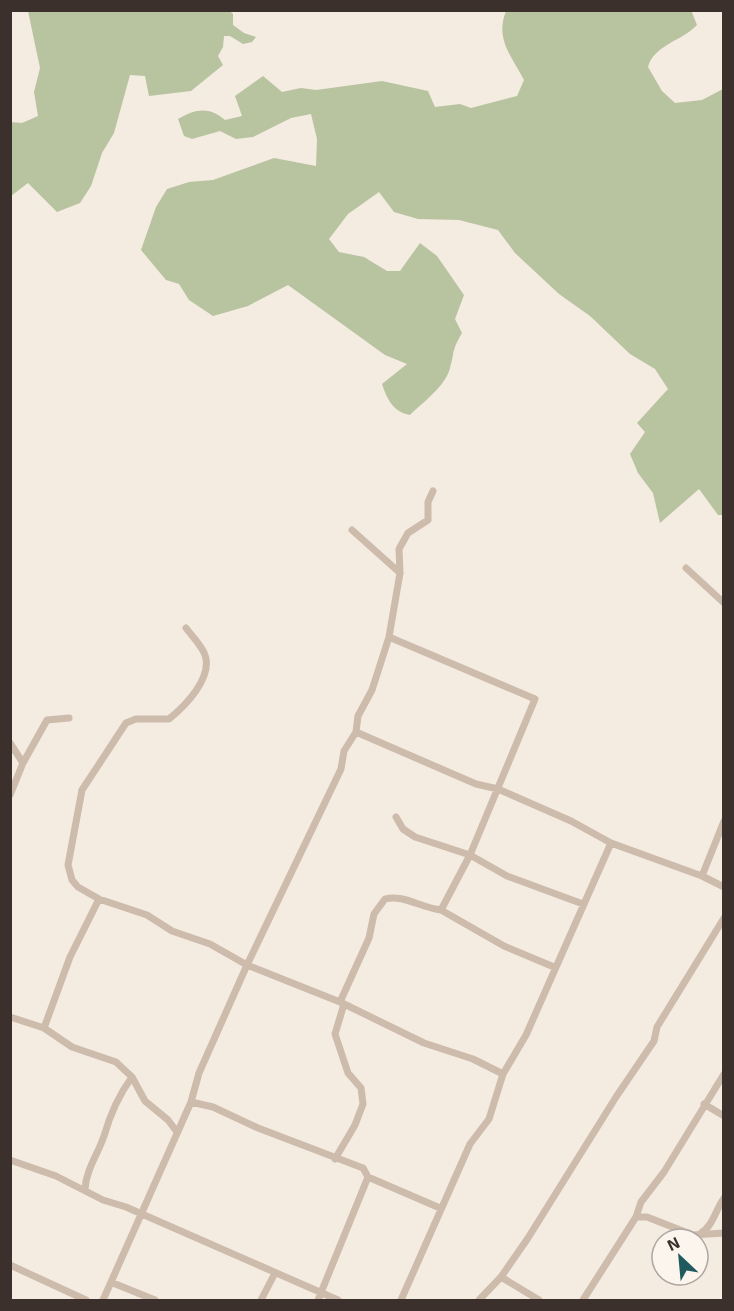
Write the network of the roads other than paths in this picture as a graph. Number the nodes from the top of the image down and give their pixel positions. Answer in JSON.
{"nodes":[{"id":1,"x":433,"y":492,"type":"dead end"},
{"id":2,"x":352,"y":530,"type":"dead end"},
{"id":3,"x":686,"y":568,"type":"dead end"},
{"id":4,"x":400,"y":573,"type":"junction"},
{"id":5,"x":723,"y":603,"type":"edge"},
{"id":6,"x":186,"y":628,"type":"dead end"},
{"id":7,"x":389,"y":637,"type":"junction"},
{"id":8,"x":69,"y":718,"type":"dead end"},
{"id":9,"x":356,"y":732,"type":"junction"},
{"id":10,"x":10,"y":743,"type":"edge"},
{"id":11,"x":23,"y":764,"type":"junction"},
{"id":12,"x":498,"y":789,"type":"junction"},
{"id":13,"x":10,"y":795,"type":"edge"},
{"id":14,"x":396,"y":817,"type":"dead end"},
{"id":15,"x":723,"y":821,"type":"edge"},
{"id":16,"x":610,"y":843,"type":"junction"},
{"id":17,"x":470,"y":855,"type":"junction"},
{"id":18,"x":702,"y":876,"type":"junction"},
{"id":19,"x":723,"y":887,"type":"edge"},
{"id":20,"x":99,"y":899,"type":"junction"},
{"id":21,"x":583,"y":904,"type":"junction"},
{"id":22,"x":441,"y":910,"type":"junction"},
{"id":23,"x":723,"y":918,"type":"edge"},
{"id":24,"x":247,"y":965,"type":"junction"},
{"id":25,"x":554,"y":967,"type":"junction"},
{"id":26,"x":342,"y":1003,"type":"junction"},
{"id":27,"x":10,"y":1017,"type":"edge"},
{"id":28,"x":44,"y":1028,"type":"junction"},
{"id":29,"x":503,"y":1074,"type":"junction"},
{"id":30,"x":723,"y":1074,"type":"edge"},
{"id":31,"x":132,"y":1077,"type":"junction"},
{"id":32,"x":191,"y":1102,"type":"junction"},
{"id":33,"x":704,"y":1104,"type":"junction"},
{"id":34,"x":723,"y":1116,"type":"edge"},
{"id":35,"x":177,"y":1132,"type":"junction"},
{"id":36,"x":335,"y":1159,"type":"junction"},
{"id":37,"x":10,"y":1160,"type":"edge"},
{"id":38,"x":368,"y":1177,"type":"junction"},
{"id":39,"x":85,"y":1189,"type":"junction"},
{"id":40,"x":723,"y":1198,"type":"edge"},
{"id":41,"x":441,"y":1209,"type":"junction"},
{"id":42,"x":141,"y":1215,"type":"junction"},
{"id":43,"x":636,"y":1217,"type":"junction"},
{"id":44,"x":673,"y":1227,"type":"edge"},
{"id":45,"x":708,"y":1227,"type":"edge"},
{"id":46,"x":10,"y":1265,"type":"edge"},
{"id":47,"x":275,"y":1273,"type":"junction"},
{"id":48,"x":501,"y":1277,"type":"junction"},
{"id":49,"x":113,"y":1283,"type":"junction"},
{"id":50,"x":320,"y":1297,"type":"edge"},
{"id":51,"x":86,"y":1300,"type":"edge"},
{"id":52,"x":103,"y":1300,"type":"edge"},
{"id":53,"x":155,"y":1300,"type":"edge"},
{"id":54,"x":261,"y":1300,"type":"edge"},
{"id":55,"x":338,"y":1300,"type":"edge"},
{"id":56,"x":401,"y":1300,"type":"edge"},
{"id":57,"x":479,"y":1300,"type":"edge"},
{"id":58,"x":539,"y":1300,"type":"edge"},
{"id":59,"x":583,"y":1300,"type":"edge"}],
"edges":[{"from":1,"to":4,"type":"street"},
{"from":2,"to":4,"type":"street"},
{"from":3,"to":5,"type":"street"},
{"from":4,"to":7,"type":"street"},
{"from":6,"to":20,"type":"street"},
{"from":7,"to":9,"type":"street"},
{"from":7,"to":12,"type":"street"},
{"from":8,"to":11,"type":"street"},
{"from":9,"to":12,"type":"street"},
{"from":9,"to":24,"type":"street"},
{"from":10,"to":11,"type":"street"},
{"from":11,"to":13,"type":"street"},
{"from":12,"to":16,"type":"street"},
{"from":12,"to":17,"type":"street"},
{"from":14,"to":17,"type":"street"},
{"from":15,"to":18,"type":"street"},
{"from":16,"to":18,"type":"street"},
{"from":16,"to":21,"type":"street"},
{"from":17,"to":21,"type":"street"},
{"from":17,"to":22,"type":"street"},
{"from":18,"to":19,"type":"street"},
{"from":20,"to":24,"type":"street"},
{"from":20,"to":28,"type":"street"},
{"from":21,"to":25,"type":"street"},
{"from":22,"to":25,"type":"street"},
{"from":22,"to":26,"type":"street"},
{"from":23,"to":48,"type":"street"},
{"from":24,"to":26,"type":"street"},
{"from":24,"to":32,"type":"street"},
{"from":25,"to":29,"type":"street"},
{"from":26,"to":29,"type":"street"},
{"from":26,"to":36,"type":"street"},
{"from":27,"to":28,"type":"street"},
{"from":28,"to":31,"type":"street"},
{"from":29,"to":41,"type":"street"},
{"from":30,"to":33,"type":"street"},
{"from":31,"to":35,"type":"street"},
{"from":31,"to":39,"type":"street"},
{"from":32,"to":35,"type":"street"},
{"from":32,"to":36,"type":"street"},
{"from":33,"to":34,"type":"street"},
{"from":33,"to":43,"type":"street"},
{"from":35,"to":42,"type":"street"},
{"from":36,"to":38,"type":"street"},
{"from":37,"to":39,"type":"street"},
{"from":38,"to":41,"type":"street"},
{"from":38,"to":50,"type":"street"},
{"from":39,"to":42,"type":"street"},
{"from":40,"to":45,"type":"street"},
{"from":41,"to":56,"type":"street"},
{"from":42,"to":47,"type":"street"},
{"from":42,"to":49,"type":"street"},
{"from":43,"to":44,"type":"street"},
{"from":43,"to":59,"type":"street"},
{"from":46,"to":51,"type":"street"},
{"from":47,"to":50,"type":"street"},
{"from":47,"to":54,"type":"street"},
{"from":48,"to":57,"type":"street"},
{"from":48,"to":58,"type":"street"},
{"from":49,"to":52,"type":"street"},
{"from":49,"to":53,"type":"street"},
{"from":50,"to":55,"type":"street"}]}
